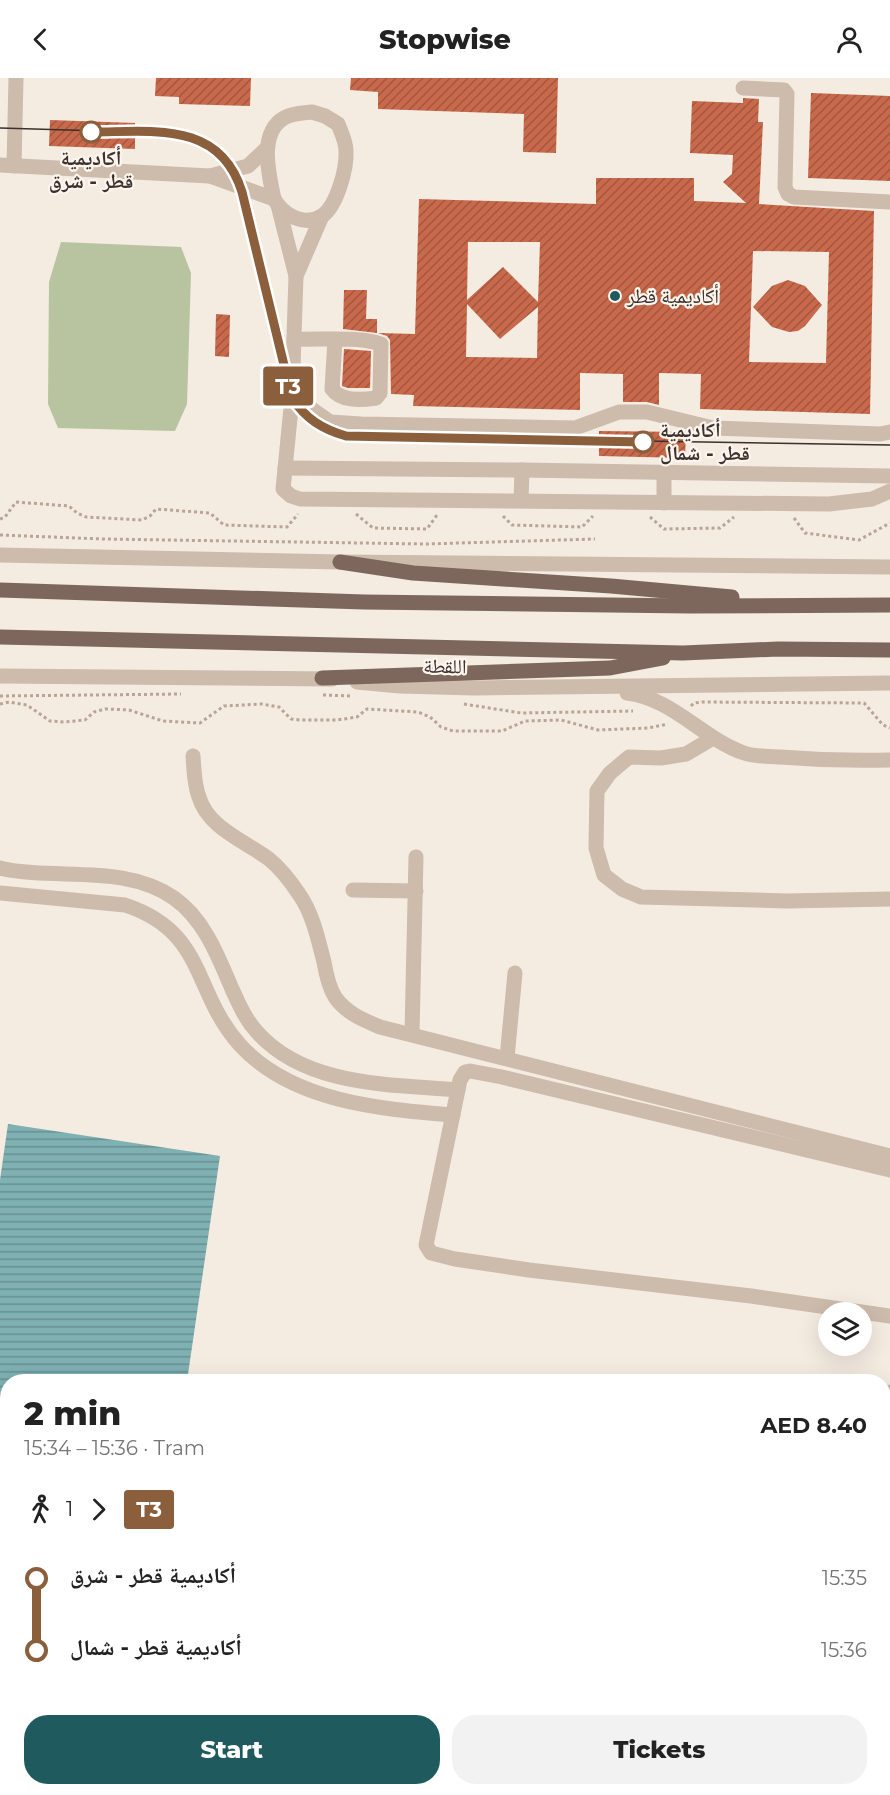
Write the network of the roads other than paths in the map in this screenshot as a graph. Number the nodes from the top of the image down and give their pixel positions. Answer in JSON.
{"nodes":[{"id":1,"x":16,"y":78,"type":"edge"},
{"id":2,"x":743,"y":88,"type":"dead end"},
{"id":3,"x":267,"y":148,"type":"junction"},
{"id":4,"x":7,"y":165,"type":"edge"},
{"id":5,"x":210,"y":176,"type":"junction"},
{"id":6,"x":276,"y":202,"type":"junction"},
{"id":7,"x":890,"y":202,"type":"edge"},
{"id":8,"x":322,"y":216,"type":"junction"},
{"id":9,"x":296,"y":276,"type":"junction"},
{"id":10,"x":295,"y":339,"type":"junction"},
{"id":11,"x":335,"y":340,"type":"junction"},
{"id":12,"x":292,"y":381,"type":"junction"},
{"id":13,"x":890,"y":432,"type":"edge"},
{"id":14,"x":285,"y":468,"type":"junction"},
{"id":15,"x":522,"y":470,"type":"junction"},
{"id":16,"x":664,"y":472,"type":"junction"},
{"id":17,"x":828,"y":476,"type":"junction"},
{"id":18,"x":890,"y":476,"type":"edge"},
{"id":19,"x":890,"y":491,"type":"edge"},
{"id":20,"x":521,"y":500,"type":"junction"},
{"id":21,"x":664,"y":503,"type":"junction"},
{"id":22,"x":828,"y":504,"type":"junction"},
{"id":23,"x":0,"y":555,"type":"edge"},
{"id":24,"x":340,"y":562,"type":"junction"},
{"id":25,"x":890,"y":567,"type":"edge"},
{"id":26,"x":0,"y":590,"type":"edge"},
{"id":27,"x":822,"y":605,"type":"junction"},
{"id":28,"x":890,"y":605,"type":"edge"},
{"id":29,"x":0,"y":637,"type":"edge"},
{"id":30,"x":890,"y":650,"type":"edge"},
{"id":31,"x":683,"y":653,"type":"junction"},
{"id":32,"x":0,"y":676,"type":"edge"},
{"id":33,"x":322,"y":678,"type":"junction"},
{"id":34,"x":890,"y":683,"type":"edge"},
{"id":35,"x":474,"y":688,"type":"junction"},
{"id":36,"x":713,"y":738,"type":"junction"},
{"id":37,"x":193,"y":756,"type":"dead end"},
{"id":38,"x":890,"y":760,"type":"edge"},
{"id":39,"x":416,"y":857,"type":"dead end"},
{"id":40,"x":0,"y":868,"type":"edge"},
{"id":41,"x":353,"y":890,"type":"dead end"},
{"id":42,"x":416,"y":891,"type":"junction"},
{"id":43,"x":0,"y":893,"type":"edge"},
{"id":44,"x":890,"y":899,"type":"edge"},
{"id":45,"x":515,"y":973,"type":"dead end"},
{"id":46,"x":412,"y":1033,"type":"junction"},
{"id":47,"x":507,"y":1058,"type":"junction"},
{"id":48,"x":458,"y":1090,"type":"junction"},
{"id":49,"x":453,"y":1114,"type":"junction"},
{"id":50,"x":890,"y":1156,"type":"edge"},
{"id":51,"x":890,"y":1170,"type":"edge"},
{"id":52,"x":890,"y":1316,"type":"edge"}],
"edges":[{"from":1,"to":4,"type":"street"},
{"from":2,"to":7,"type":"street"},
{"from":3,"to":5,"type":"street"},
{"from":3,"to":6,"type":"street"},
{"from":3,"to":8,"type":"street"},
{"from":4,"to":5,"type":"street"},
{"from":5,"to":6,"type":"street"},
{"from":6,"to":8,"type":"street"},
{"from":6,"to":9,"type":"street"},
{"from":8,"to":9,"type":"street"},
{"from":9,"to":10,"type":"street"},
{"from":10,"to":11,"type":"street"},
{"from":10,"to":12,"type":"street"},
{"from":11,"to":11,"type":"street"},
{"from":12,"to":13,"type":"street"},
{"from":12,"to":14,"type":"street"},
{"from":14,"to":15,"type":"street"},
{"from":14,"to":20,"type":"street"},
{"from":15,"to":16,"type":"street"},
{"from":15,"to":20,"type":"street"},
{"from":16,"to":17,"type":"street"},
{"from":16,"to":21,"type":"street"},
{"from":17,"to":18,"type":"street"},
{"from":17,"to":22,"type":"street"},
{"from":19,"to":22,"type":"street"},
{"from":20,"to":21,"type":"street"},
{"from":21,"to":22,"type":"street"},
{"from":23,"to":24,"type":"street"},
{"from":24,"to":25,"type":"street"},
{"from":24,"to":27,"type":"main road"},
{"from":26,"to":27,"type":"main road"},
{"from":27,"to":28,"type":"main road"},
{"from":29,"to":31,"type":"main road","name":"اللقطة"},
{"from":30,"to":31,"type":"main road","name":"اللقطة"},
{"from":31,"to":33,"type":"main road"},
{"from":32,"to":33,"type":"street","name":"اللقطة"},
{"from":33,"to":35,"type":"street","name":"اللقطة"},
{"from":34,"to":35,"type":"street","name":"اللقطة"},
{"from":35,"to":36,"type":"street"},
{"from":36,"to":38,"type":"street"},
{"from":36,"to":44,"type":"street"},
{"from":37,"to":46,"type":"street"},
{"from":39,"to":42,"type":"street"},
{"from":40,"to":48,"type":"street"},
{"from":41,"to":42,"type":"street"},
{"from":42,"to":46,"type":"street"},
{"from":43,"to":49,"type":"street"},
{"from":45,"to":47,"type":"street"},
{"from":46,"to":47,"type":"street"},
{"from":47,"to":50,"type":"street"},
{"from":48,"to":49,"type":"street"},
{"from":48,"to":51,"type":"street"},
{"from":49,"to":52,"type":"street"}]}
